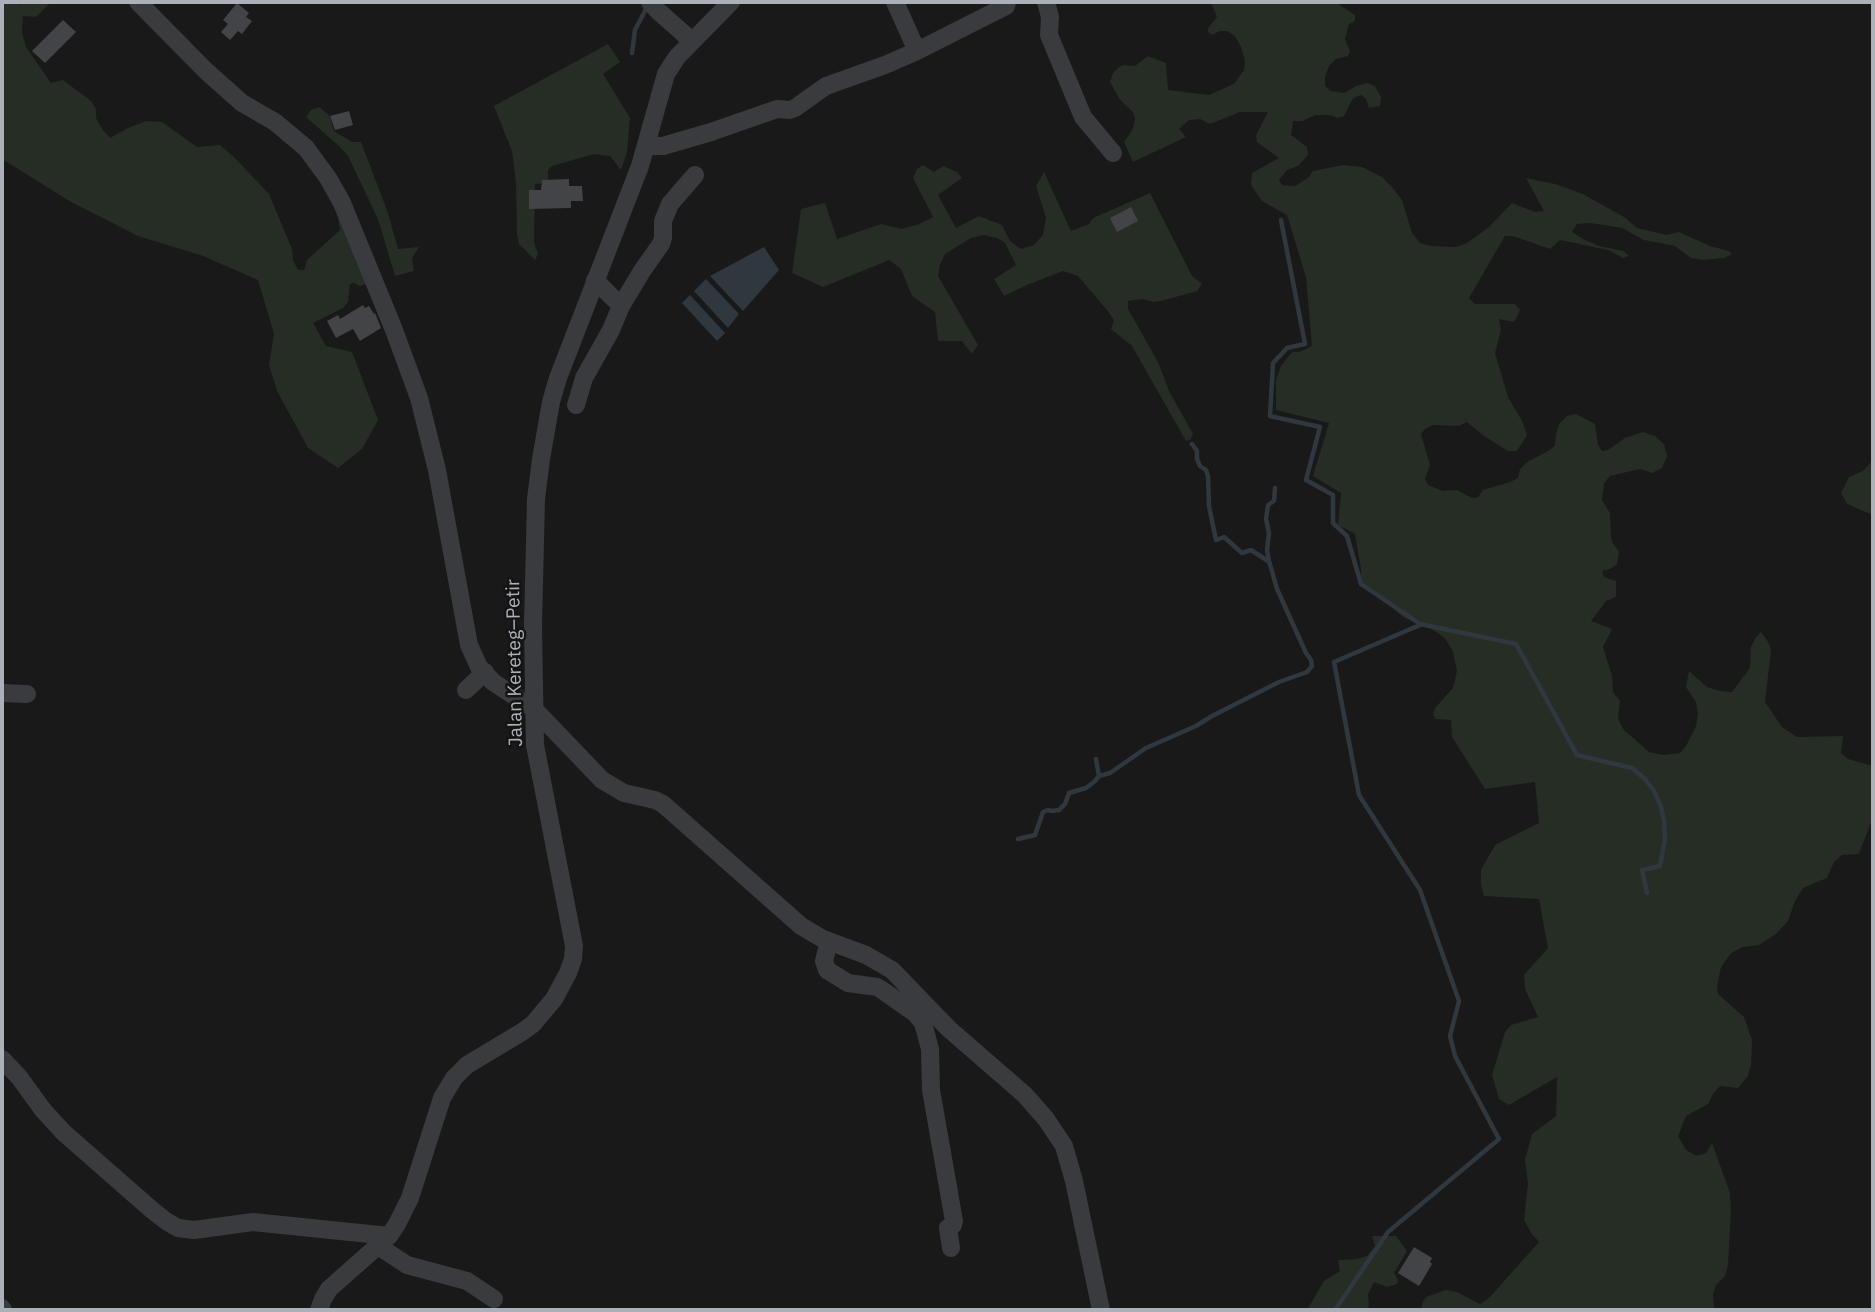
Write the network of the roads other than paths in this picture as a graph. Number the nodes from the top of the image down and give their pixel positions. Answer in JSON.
{"nodes":[{"id":1,"x":138,"y":2,"type":"edge"},
{"id":2,"x":731,"y":2,"type":"edge"},
{"id":3,"x":895,"y":2,"type":"edge"},
{"id":4,"x":1006,"y":2,"type":"edge"},
{"id":5,"x":1046,"y":2,"type":"edge"},
{"id":6,"x":654,"y":6,"type":"edge"},
{"id":7,"x":692,"y":41,"type":"junction"},
{"id":8,"x":917,"y":51,"type":"junction"},
{"id":9,"x":646,"y":146,"type":"junction"},
{"id":10,"x":1113,"y":153,"type":"dead end"},
{"id":11,"x":695,"y":175,"type":"dead end"},
{"id":12,"x":595,"y":280,"type":"junction"},
{"id":13,"x":621,"y":306,"type":"junction"},
{"id":14,"x":576,"y":405,"type":"dead end"},
{"id":15,"x":485,"y":672,"type":"junction"},
{"id":16,"x":466,"y":690,"type":"dead end"},
{"id":17,"x":2,"y":693,"type":"edge"},
{"id":18,"x":27,"y":694,"type":"dead end"},
{"id":19,"x":534,"y":709,"type":"junction"},
{"id":20,"x":829,"y":941,"type":"junction"},
{"id":21,"x":2,"y":1059,"type":"edge"},
{"id":22,"x":383,"y":1241,"type":"junction"},
{"id":23,"x":951,"y":1248,"type":"dead end"},
{"id":24,"x":494,"y":1299,"type":"dead end"},
{"id":25,"x":319,"y":1310,"type":"edge"},
{"id":26,"x":1101,"y":1310,"type":"edge"}],
"edges":[{"from":1,"to":15,"type":"street"},
{"from":2,"to":7,"type":"street","name":"Jalan Kereteg–Petir"},
{"from":3,"to":8,"type":"street"},
{"from":4,"to":8,"type":"street"},
{"from":5,"to":10,"type":"street"},
{"from":6,"to":7,"type":"street"},
{"from":7,"to":9,"type":"street","name":"Jalan Kereteg–Petir"},
{"from":8,"to":9,"type":"street"},
{"from":9,"to":12,"type":"street","name":"Jalan Kereteg–Petir"},
{"from":11,"to":13,"type":"street"},
{"from":12,"to":13,"type":"street"},
{"from":12,"to":19,"type":"street","name":"Jalan Kereteg–Petir"},
{"from":13,"to":14,"type":"street"},
{"from":15,"to":16,"type":"street"},
{"from":15,"to":19,"type":"street"},
{"from":17,"to":18,"type":"street"},
{"from":19,"to":20,"type":"street"},
{"from":19,"to":22,"type":"street","name":"Jalan Kereteg–Petir"},
{"from":20,"to":23,"type":"street"},
{"from":20,"to":26,"type":"street"},
{"from":21,"to":22,"type":"street"},
{"from":22,"to":24,"type":"street"},
{"from":22,"to":25,"type":"street","name":"Jalan Kereteg–Petir"}]}
